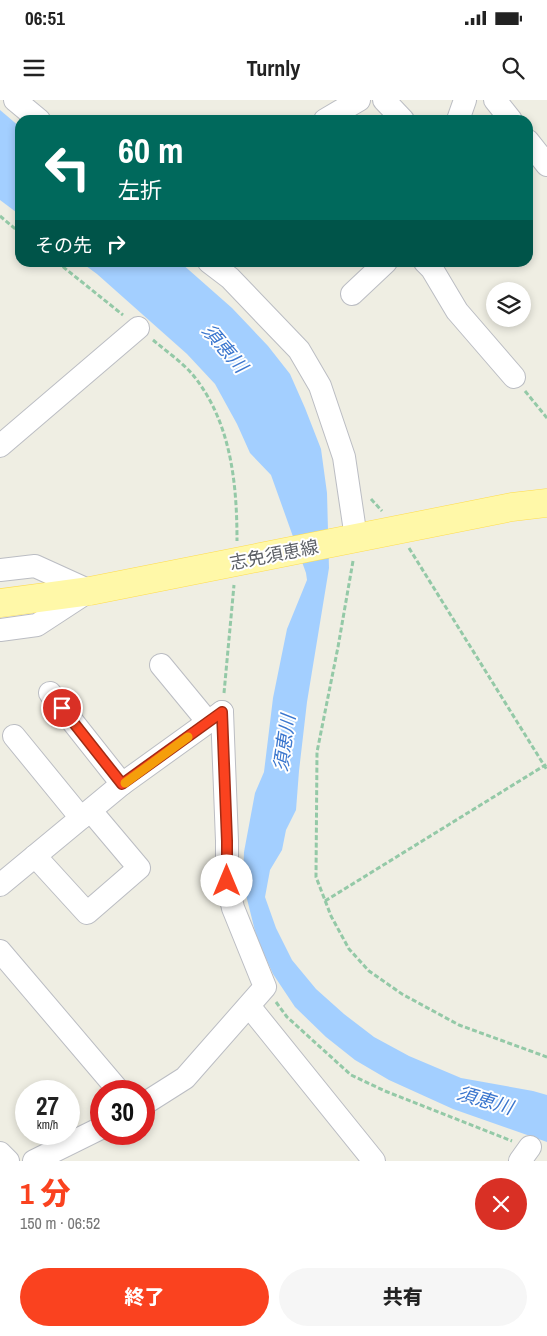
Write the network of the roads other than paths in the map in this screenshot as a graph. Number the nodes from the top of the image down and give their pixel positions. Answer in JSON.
{"nodes":[{"id":1,"x":15,"y":100,"type":"edge"},
{"id":2,"x":359,"y":100,"type":"edge"},
{"id":3,"x":384,"y":100,"type":"edge"},
{"id":4,"x":465,"y":100,"type":"edge"},
{"id":5,"x":495,"y":100,"type":"edge"},
{"id":6,"x":328,"y":111,"type":"edge"},
{"id":7,"x":32,"y":115,"type":"edge"},
{"id":8,"x":398,"y":115,"type":"edge"},
{"id":9,"x":460,"y":115,"type":"edge"},
{"id":10,"x":507,"y":115,"type":"edge"},
{"id":11,"x":533,"y":147,"type":"edge"},
{"id":12,"x":547,"y":165,"type":"edge"},
{"id":13,"x":216,"y":267,"type":"edge"},
{"id":14,"x":381,"y":267,"type":"edge"},
{"id":15,"x":430,"y":267,"type":"edge"},
{"id":16,"x":352,"y":294,"type":"dead end"},
{"id":17,"x":138,"y":328,"type":"road end"},
{"id":18,"x":514,"y":377,"type":"road end"},
{"id":19,"x":0,"y":446,"type":"edge"},
{"id":20,"x":547,"y":502,"type":"edge"},
{"id":21,"x":356,"y":538,"type":"junction"},
{"id":22,"x":0,"y":570,"type":"edge"},
{"id":23,"x":90,"y":591,"type":"junction"},
{"id":24,"x":0,"y":603,"type":"edge"},
{"id":25,"x":0,"y":630,"type":"edge"},
{"id":26,"x":162,"y":665,"type":"dead end"},
{"id":27,"x":50,"y":693,"type":"dead end"},
{"id":28,"x":215,"y":717,"type":"junction"},
{"id":29,"x":14,"y":736,"type":"dead end"},
{"id":30,"x":122,"y":784,"type":"junction"},
{"id":31,"x":88,"y":818,"type":"junction"},
{"id":32,"x":35,"y":856,"type":"junction"},
{"id":33,"x":2,"y":878,"type":"edge"},
{"id":34,"x":0,"y":951,"type":"edge"},
{"id":35,"x":249,"y":1006,"type":"junction"},
{"id":36,"x":110,"y":1080,"type":"edge"},
{"id":37,"x":155,"y":1097,"type":"edge"},
{"id":38,"x":90,"y":1133,"type":"edge"},
{"id":39,"x":0,"y":1153,"type":"edge"},
{"id":40,"x":8,"y":1161,"type":"edge"},
{"id":41,"x":34,"y":1161,"type":"edge"},
{"id":42,"x":374,"y":1161,"type":"edge"}],
"edges":[{"from":1,"to":7,"type":"street"},
{"from":2,"to":6,"type":"street"},
{"from":3,"to":8,"type":"street"},
{"from":4,"to":9,"type":"street"},
{"from":5,"to":10,"type":"street"},
{"from":11,"to":12,"type":"street"},
{"from":13,"to":21,"type":"street"},
{"from":14,"to":16,"type":"street"},
{"from":15,"to":18,"type":"street"},
{"from":17,"to":19,"type":"street"},
{"from":20,"to":21,"type":"main road","name":"志免須恵線"},
{"from":21,"to":23,"type":"main road","name":"志免須恵線"},
{"from":22,"to":23,"type":"street"},
{"from":23,"to":24,"type":"main road","name":"志免須恵線"},
{"from":23,"to":25,"type":"street"},
{"from":26,"to":28,"type":"street"},
{"from":27,"to":30,"type":"street"},
{"from":28,"to":30,"type":"street"},
{"from":28,"to":35,"type":"street"},
{"from":29,"to":31,"type":"street"},
{"from":30,"to":31,"type":"street"},
{"from":31,"to":32,"type":"street"},
{"from":31,"to":32,"type":"street"},
{"from":32,"to":33,"type":"street"},
{"from":34,"to":36,"type":"street"},
{"from":35,"to":37,"type":"street"},
{"from":35,"to":42,"type":"street"},
{"from":38,"to":41,"type":"street"},
{"from":39,"to":40,"type":"street"}]}
